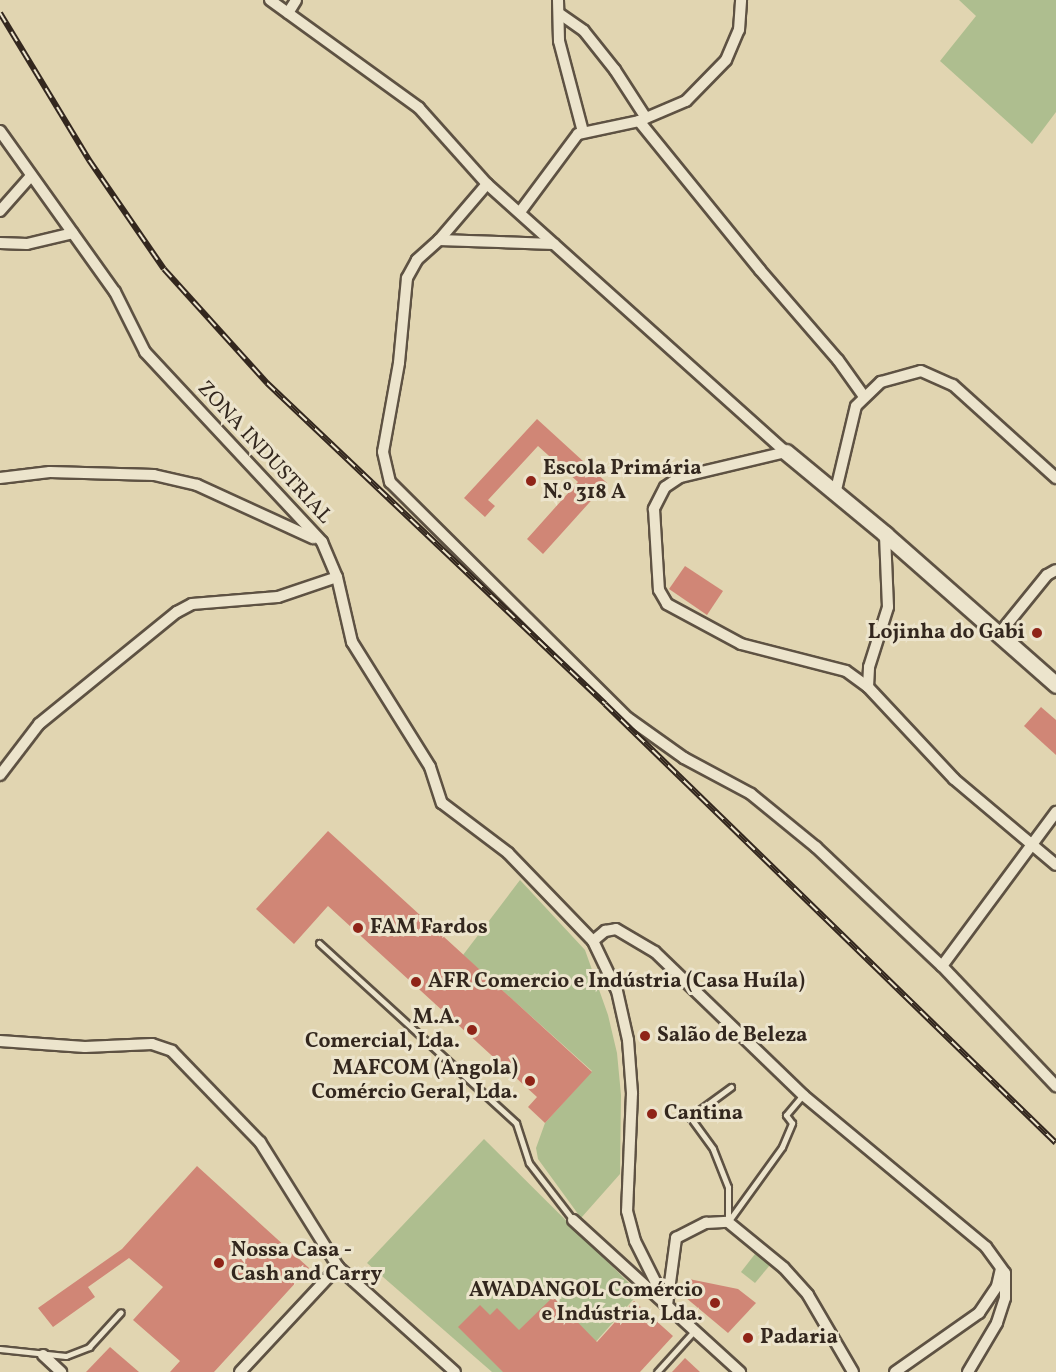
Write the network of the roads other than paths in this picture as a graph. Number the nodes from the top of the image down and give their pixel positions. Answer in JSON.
{"nodes":[{"id":1,"x":270,"y":0,"type":"edge"},
{"id":2,"x":296,"y":0,"type":"edge"},
{"id":3,"x":558,"y":0,"type":"edge"},
{"id":4,"x":741,"y":0,"type":"edge"},
{"id":5,"x":288,"y":13,"type":"junction"},
{"id":6,"x":560,"y":14,"type":"junction"},
{"id":7,"x":642,"y":119,"type":"junction"},
{"id":8,"x":0,"y":130,"type":"edge"},
{"id":9,"x":583,"y":132,"type":"junction"},
{"id":10,"x":31,"y":176,"type":"junction"},
{"id":11,"x":487,"y":184,"type":"junction"},
{"id":12,"x":0,"y":211,"type":"edge"},
{"id":13,"x":520,"y":212,"type":"junction"},
{"id":14,"x":73,"y":233,"type":"junction"},
{"id":15,"x":439,"y":240,"type":"junction"},
{"id":16,"x":0,"y":243,"type":"edge"},
{"id":17,"x":554,"y":244,"type":"junction"},
{"id":18,"x":863,"y":395,"type":"junction"},
{"id":19,"x":786,"y":452,"type":"junction"},
{"id":20,"x":0,"y":478,"type":"edge"},
{"id":21,"x":1056,"y":478,"type":"edge"},
{"id":22,"x":835,"y":494,"type":"junction"},
{"id":23,"x":885,"y":534,"type":"junction"},
{"id":24,"x":322,"y":542,"type":"junction"},
{"id":25,"x":1056,"y":570,"type":"edge"},
{"id":26,"x":337,"y":577,"type":"junction"},
{"id":27,"x":999,"y":634,"type":"junction"},
{"id":28,"x":1056,"y":685,"type":"edge"},
{"id":29,"x":867,"y":687,"type":"junction"},
{"id":30,"x":0,"y":775,"type":"edge"},
{"id":31,"x":1056,"y":812,"type":"edge"},
{"id":32,"x":1029,"y":843,"type":"junction"},
{"id":33,"x":1056,"y":865,"type":"edge"},
{"id":34,"x":593,"y":941,"type":"junction"},
{"id":35,"x":318,"y":943,"type":"dead end"},
{"id":36,"x":942,"y":966,"type":"junction"},
{"id":37,"x":0,"y":1041,"type":"edge"},
{"id":38,"x":1056,"y":1086,"type":"edge"},
{"id":39,"x":731,"y":1087,"type":"dead end"},
{"id":40,"x":803,"y":1095,"type":"junction"},
{"id":41,"x":573,"y":1220,"type":"joint"},
{"id":42,"x":728,"y":1222,"type":"junction"},
{"id":43,"x":1002,"y":1266,"type":"junction"},
{"id":44,"x":338,"y":1267,"type":"junction"},
{"id":45,"x":667,"y":1305,"type":"junction"},
{"id":46,"x":121,"y":1312,"type":"dead end"},
{"id":47,"x":694,"y":1330,"type":"junction"},
{"id":48,"x":0,"y":1349,"type":"edge"},
{"id":49,"x":43,"y":1355,"type":"junction"},
{"id":50,"x":61,"y":1372,"type":"edge"},
{"id":51,"x":240,"y":1372,"type":"edge"},
{"id":52,"x":455,"y":1372,"type":"edge"},
{"id":53,"x":657,"y":1372,"type":"edge"},
{"id":54,"x":740,"y":1372,"type":"edge"},
{"id":55,"x":853,"y":1372,"type":"edge"},
{"id":56,"x":895,"y":1372,"type":"edge"},
{"id":57,"x":968,"y":1372,"type":"edge"}],
"edges":[{"from":1,"to":5,"type":"street"},
{"from":2,"to":5,"type":"street"},
{"from":3,"to":6,"type":"street"},
{"from":4,"to":7,"type":"street"},
{"from":5,"to":11,"type":"street"},
{"from":6,"to":7,"type":"street"},
{"from":6,"to":9,"type":"street"},
{"from":7,"to":9,"type":"street"},
{"from":7,"to":18,"type":"street"},
{"from":8,"to":10,"type":"street","name":"ZONA INDUSTRIAL"},
{"from":9,"to":13,"type":"street"},
{"from":10,"to":12,"type":"street"},
{"from":10,"to":14,"type":"street","name":"ZONA INDUSTRIAL"},
{"from":11,"to":13,"type":"street"},
{"from":11,"to":15,"type":"street"},
{"from":13,"to":17,"type":"street"},
{"from":14,"to":16,"type":"street"},
{"from":14,"to":24,"type":"street","name":"ZONA INDUSTRIAL"},
{"from":15,"to":17,"type":"street"},
{"from":15,"to":36,"type":"street"},
{"from":17,"to":19,"type":"street"},
{"from":18,"to":21,"type":"street"},
{"from":18,"to":22,"type":"street"},
{"from":19,"to":22,"type":"street"},
{"from":19,"to":29,"type":"street"},
{"from":20,"to":24,"type":"street"},
{"from":22,"to":23,"type":"street"},
{"from":23,"to":27,"type":"street"},
{"from":23,"to":29,"type":"street"},
{"from":24,"to":26,"type":"street","name":"ZONA INDUSTRIAL"},
{"from":25,"to":27,"type":"street"},
{"from":26,"to":30,"type":"street"},
{"from":26,"to":34,"type":"street","name":"ZONA INDUSTRIAL"},
{"from":27,"to":28,"type":"street"},
{"from":29,"to":32,"type":"street"},
{"from":31,"to":32,"type":"street"},
{"from":32,"to":33,"type":"street"},
{"from":32,"to":36,"type":"street"},
{"from":34,"to":40,"type":"street"},
{"from":34,"to":45,"type":"street","name":"ZONA INDUSTRIAL"},
{"from":35,"to":41,"type":"lane"},
{"from":36,"to":38,"type":"street"},
{"from":37,"to":44,"type":"street"},
{"from":39,"to":42,"type":"lane"},
{"from":40,"to":42,"type":"lane"},
{"from":40,"to":43,"type":"street"},
{"from":41,"to":45,"type":"street"},
{"from":42,"to":45,"type":"street"},
{"from":42,"to":55,"type":"street"},
{"from":43,"to":56,"type":"street"},
{"from":43,"to":57,"type":"street"},
{"from":44,"to":51,"type":"street"},
{"from":44,"to":52,"type":"street"},
{"from":45,"to":47,"type":"street"},
{"from":46,"to":49,"type":"lane"},
{"from":47,"to":53,"type":"lane"},
{"from":47,"to":54,"type":"street"},
{"from":48,"to":49,"type":"lane"},
{"from":49,"to":50,"type":"street"}]}
